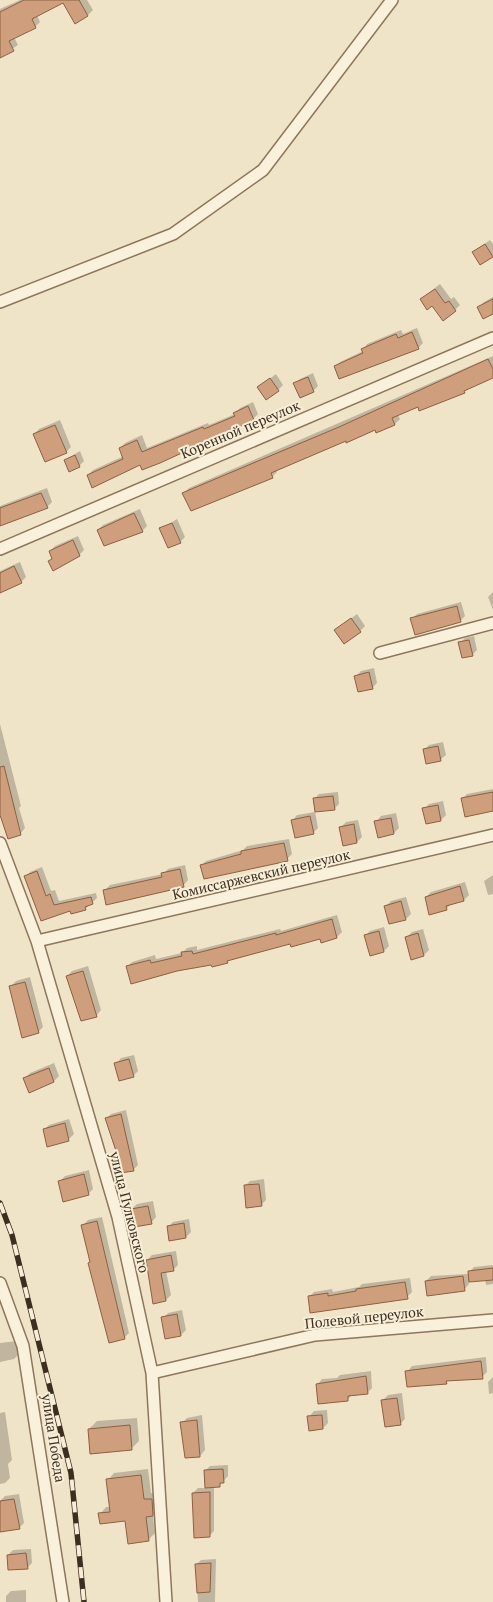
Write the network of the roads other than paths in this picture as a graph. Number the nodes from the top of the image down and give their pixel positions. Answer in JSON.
{"nodes":[{"id":1,"x":392,"y":0,"type":"edge"},
{"id":2,"x":0,"y":302,"type":"edge"},
{"id":3,"x":493,"y":338,"type":"edge"},
{"id":4,"x":0,"y":549,"type":"edge"},
{"id":5,"x":493,"y":623,"type":"edge"},
{"id":6,"x":380,"y":654,"type":"dead end"},
{"id":7,"x":493,"y":835,"type":"edge"},
{"id":8,"x":0,"y":843,"type":"edge"},
{"id":9,"x":37,"y":941,"type":"junction"},
{"id":10,"x":0,"y":1283,"type":"edge"},
{"id":11,"x":493,"y":1320,"type":"edge"},
{"id":12,"x":152,"y":1372,"type":"junction"},
{"id":13,"x":63,"y":1602,"type":"edge"},
{"id":14,"x":166,"y":1602,"type":"edge"}],
"edges":[{"from":1,"to":2,"type":"street"},
{"from":3,"to":4,"type":"street","name":"Коренной переулок"},
{"from":5,"to":6,"type":"street"},
{"from":7,"to":9,"type":"street","name":"Комиссаржевский переулок"},
{"from":8,"to":9,"type":"street","name":"улица Пулковского"},
{"from":9,"to":12,"type":"street","name":"улица Пулковского"},
{"from":10,"to":13,"type":"street","name":"улица Победа"},
{"from":11,"to":12,"type":"street","name":"Полевой переулок"},
{"from":12,"to":14,"type":"street","name":"улица Пулковского"}]}
